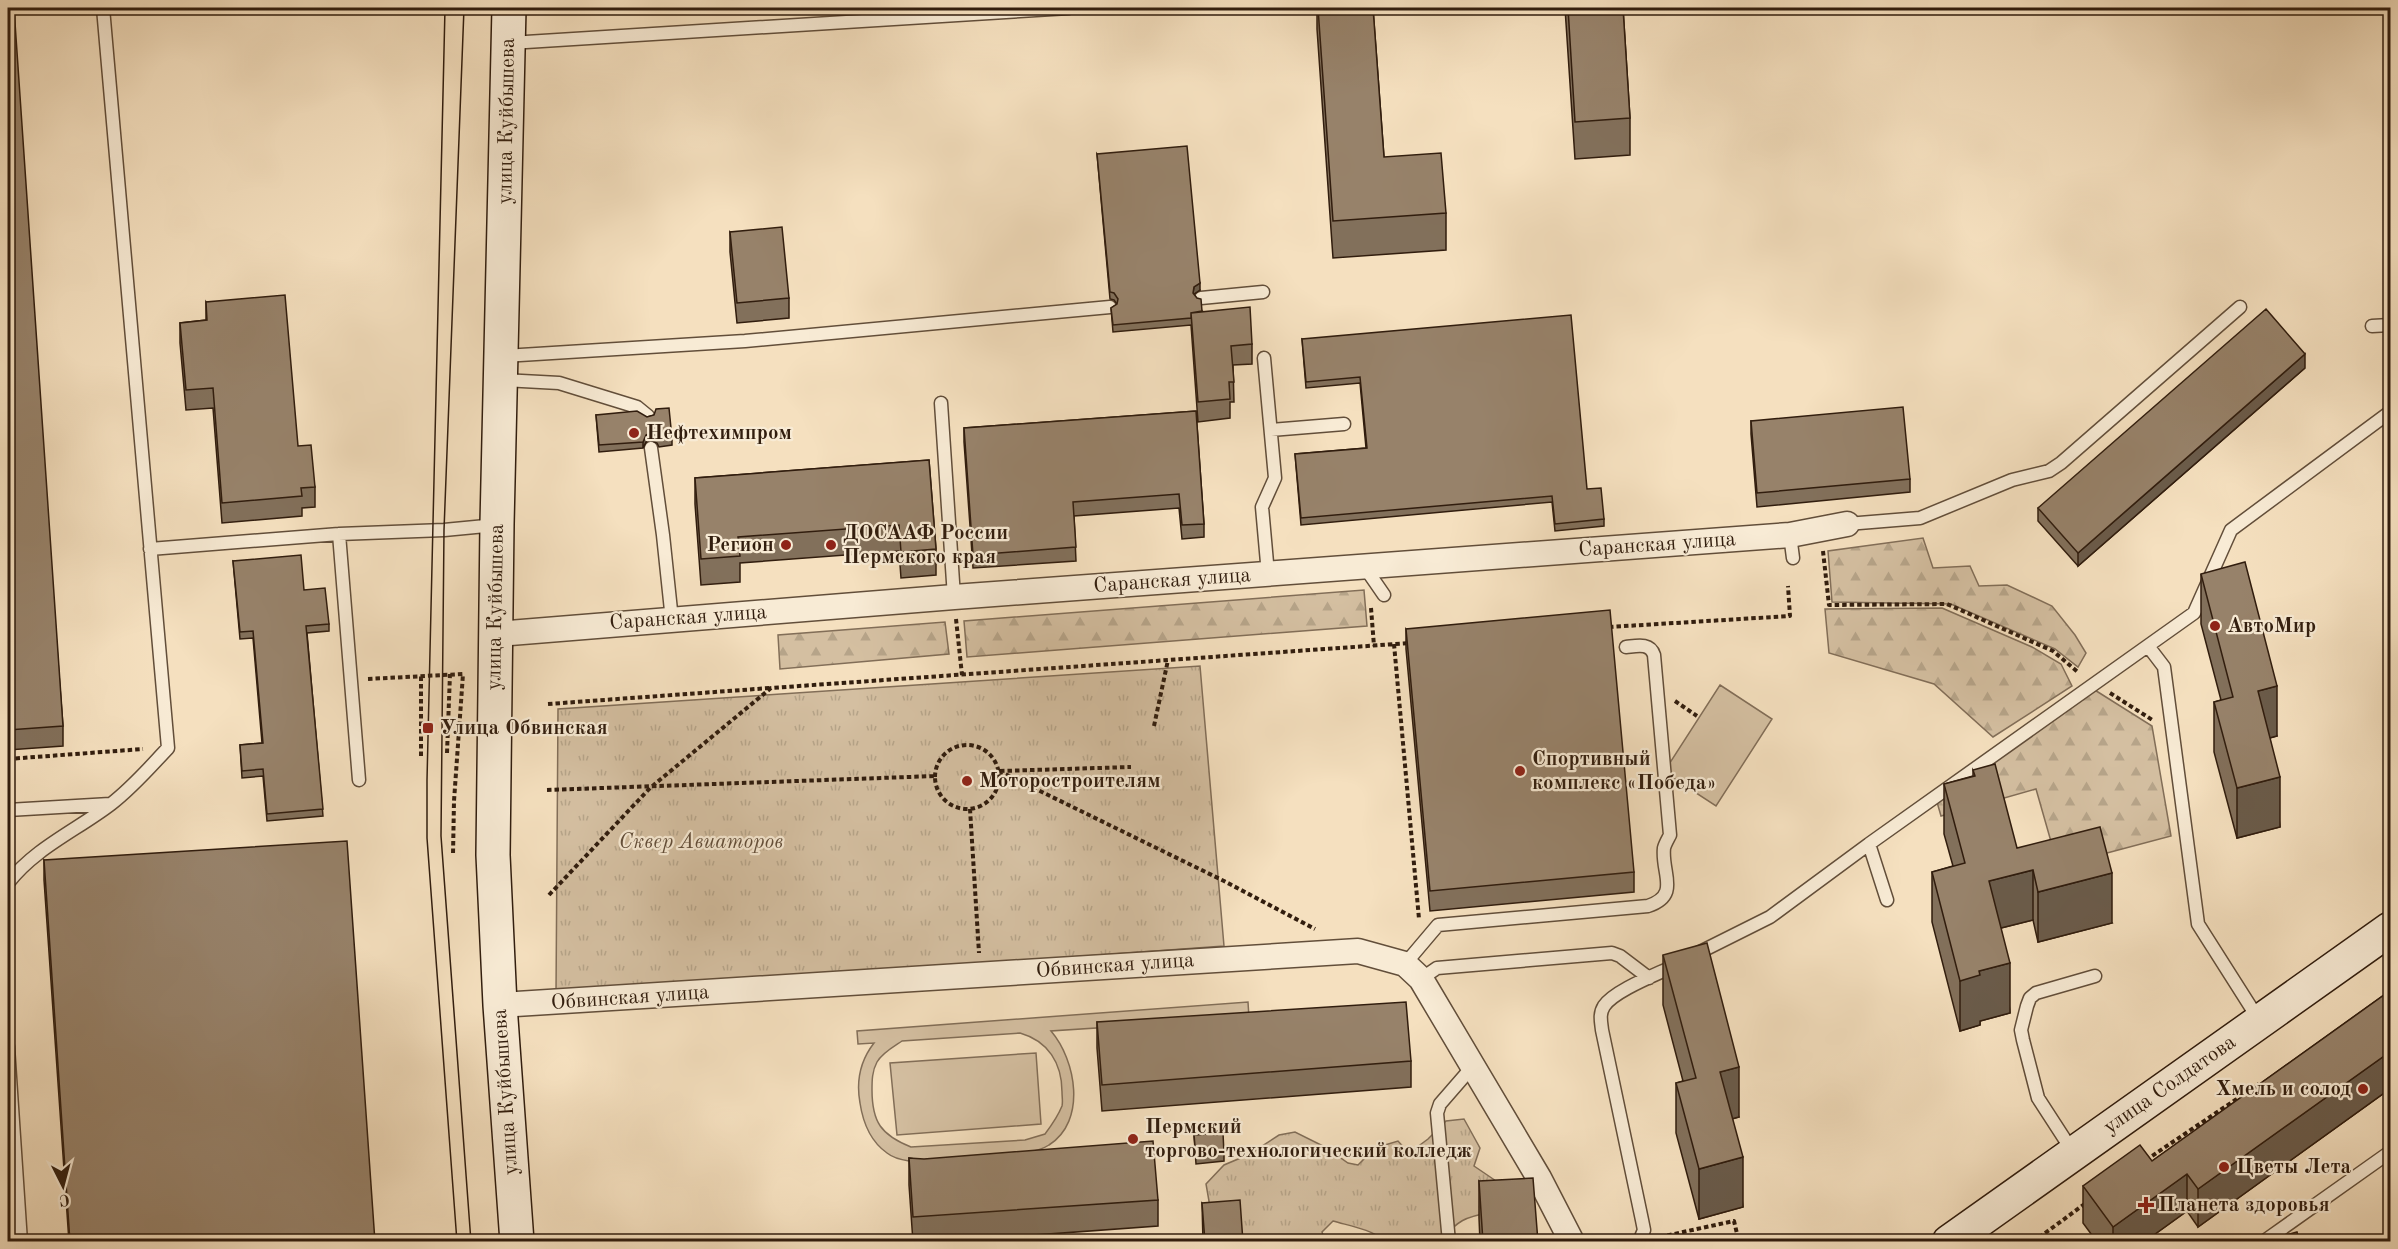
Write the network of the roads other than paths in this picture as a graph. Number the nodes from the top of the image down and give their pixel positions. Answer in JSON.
{"nodes":[{"id":1,"x":104,"y":8,"type":"edge"},
{"id":2,"x":509,"y":8,"type":"edge"},
{"id":3,"x":1069,"y":8,"type":"edge"},
{"id":4,"x":949,"y":12,"type":"edge"},
{"id":5,"x":509,"y":44,"type":"junction"},
{"id":6,"x":1263,"y":292,"type":"dead end"},
{"id":7,"x":1200,"y":298,"type":"edge"},
{"id":8,"x":2240,"y":306,"type":"dead end"},
{"id":9,"x":1110,"y":307,"type":"edge"},
{"id":10,"x":2391,"y":325,"type":"edge"},
{"id":11,"x":2372,"y":326,"type":"dead end"},
{"id":12,"x":1264,"y":358,"type":"dead end"},
{"id":13,"x":502,"y":368,"type":"junction"},
{"id":14,"x":941,"y":403,"type":"dead end"},
{"id":15,"x":2391,"y":412,"type":"edge"},
{"id":16,"x":648,"y":416,"type":"edge"},
{"id":17,"x":1344,"y":424,"type":"dead end"},
{"id":18,"x":1271,"y":430,"type":"junction"},
{"id":19,"x":651,"y":448,"type":"dead end"},
{"id":20,"x":497,"y":524,"type":"junction"},
{"id":21,"x":1847,"y":524,"type":"joint"},
{"id":22,"x":339,"y":534,"type":"junction"},
{"id":23,"x":150,"y":549,"type":"junction"},
{"id":24,"x":1364,"y":566,"type":"junction"},
{"id":25,"x":1268,"y":573,"type":"junction"},
{"id":26,"x":1381,"y":591,"type":"road end"},
{"id":27,"x":954,"y":597,"type":"junction"},
{"id":28,"x":672,"y":620,"type":"junction"},
{"id":29,"x":496,"y":634,"type":"junction"},
{"id":30,"x":2148,"y":646,"type":"junction"},
{"id":31,"x":1626,"y":647,"type":"dead end"},
{"id":32,"x":358,"y":780,"type":"dead end"},
{"id":33,"x":111,"y":804,"type":"junction"},
{"id":34,"x":8,"y":810,"type":"edge"},
{"id":35,"x":1869,"y":844,"type":"junction"},
{"id":36,"x":8,"y":883,"type":"edge"},
{"id":37,"x":1887,"y":900,"type":"dead end"},
{"id":38,"x":2391,"y":929,"type":"edge"},
{"id":39,"x":1413,"y":972,"type":"junction"},
{"id":40,"x":2095,"y":976,"type":"dead end"},
{"id":41,"x":1648,"y":978,"type":"junction"},
{"id":42,"x":500,"y":1005,"type":"junction"},
{"id":43,"x":2260,"y":1021,"type":"junction"},
{"id":44,"x":8,"y":1047,"type":"edge"},
{"id":45,"x":1473,"y":1066,"type":"junction"},
{"id":46,"x":2391,"y":1152,"type":"edge"},
{"id":47,"x":2073,"y":1153,"type":"junction"},
{"id":48,"x":2272,"y":1240,"type":"edge"},
{"id":49,"x":1640,"y":1241,"type":"edge"},
{"id":50,"x":21,"y":1242,"type":"edge"},
{"id":51,"x":517,"y":1242,"type":"edge"},
{"id":52,"x":1449,"y":1242,"type":"edge"},
{"id":53,"x":1572,"y":1242,"type":"edge"},
{"id":54,"x":1949,"y":1242,"type":"edge"}],
"edges":[{"from":1,"to":23,"type":"lane"},
{"from":2,"to":5,"type":"main road","name":"улица Куйбышева"},
{"from":3,"to":4,"type":"lane"},
{"from":4,"to":5,"type":"lane"},
{"from":5,"to":13,"type":"main road","name":"улица Куйбышева"},
{"from":6,"to":7,"type":"lane"},
{"from":8,"to":21,"type":"lane"},
{"from":9,"to":13,"type":"lane"},
{"from":10,"to":11,"type":"lane"},
{"from":12,"to":18,"type":"lane"},
{"from":13,"to":16,"type":"lane"},
{"from":13,"to":20,"type":"main road","name":"улица Куйбышева"},
{"from":14,"to":27,"type":"lane"},
{"from":15,"to":30,"type":"lane"},
{"from":17,"to":18,"type":"lane"},
{"from":18,"to":25,"type":"lane"},
{"from":19,"to":28,"type":"lane"},
{"from":20,"to":22,"type":"lane"},
{"from":20,"to":29,"type":"main road","name":"улица Куйбышева"},
{"from":21,"to":24,"type":"street","name":"Саранская улица"},
{"from":22,"to":23,"type":"lane"},
{"from":22,"to":32,"type":"lane"},
{"from":23,"to":33,"type":"lane"},
{"from":24,"to":25,"type":"street","name":"Саранская улица"},
{"from":24,"to":26,"type":"lane"},
{"from":25,"to":27,"type":"street","name":"Саранская улица"},
{"from":27,"to":28,"type":"street","name":"Саранская улица"},
{"from":28,"to":29,"type":"street","name":"Саранская улица"},
{"from":29,"to":42,"type":"main road","name":"улица Куйбышева"},
{"from":30,"to":35,"type":"lane"},
{"from":30,"to":43,"type":"lane"},
{"from":31,"to":39,"type":"lane"},
{"from":33,"to":34,"type":"lane"},
{"from":33,"to":36,"type":"lane"},
{"from":35,"to":37,"type":"lane"},
{"from":35,"to":41,"type":"lane"},
{"from":38,"to":43,"type":"main road","name":"улица Солдатова"},
{"from":39,"to":41,"type":"lane"},
{"from":39,"to":42,"type":"street","name":"Обвинская улица"},
{"from":39,"to":45,"type":"street"},
{"from":40,"to":47,"type":"lane"},
{"from":41,"to":49,"type":"lane"},
{"from":42,"to":51,"type":"main road","name":"улица Куйбышева"},
{"from":43,"to":47,"type":"main road","name":"улица Солдатова"},
{"from":44,"to":50,"type":"lane"},
{"from":45,"to":52,"type":"lane"},
{"from":45,"to":53,"type":"street"},
{"from":46,"to":48,"type":"lane"},
{"from":47,"to":54,"type":"main road","name":"улица Солдатова"}]}
